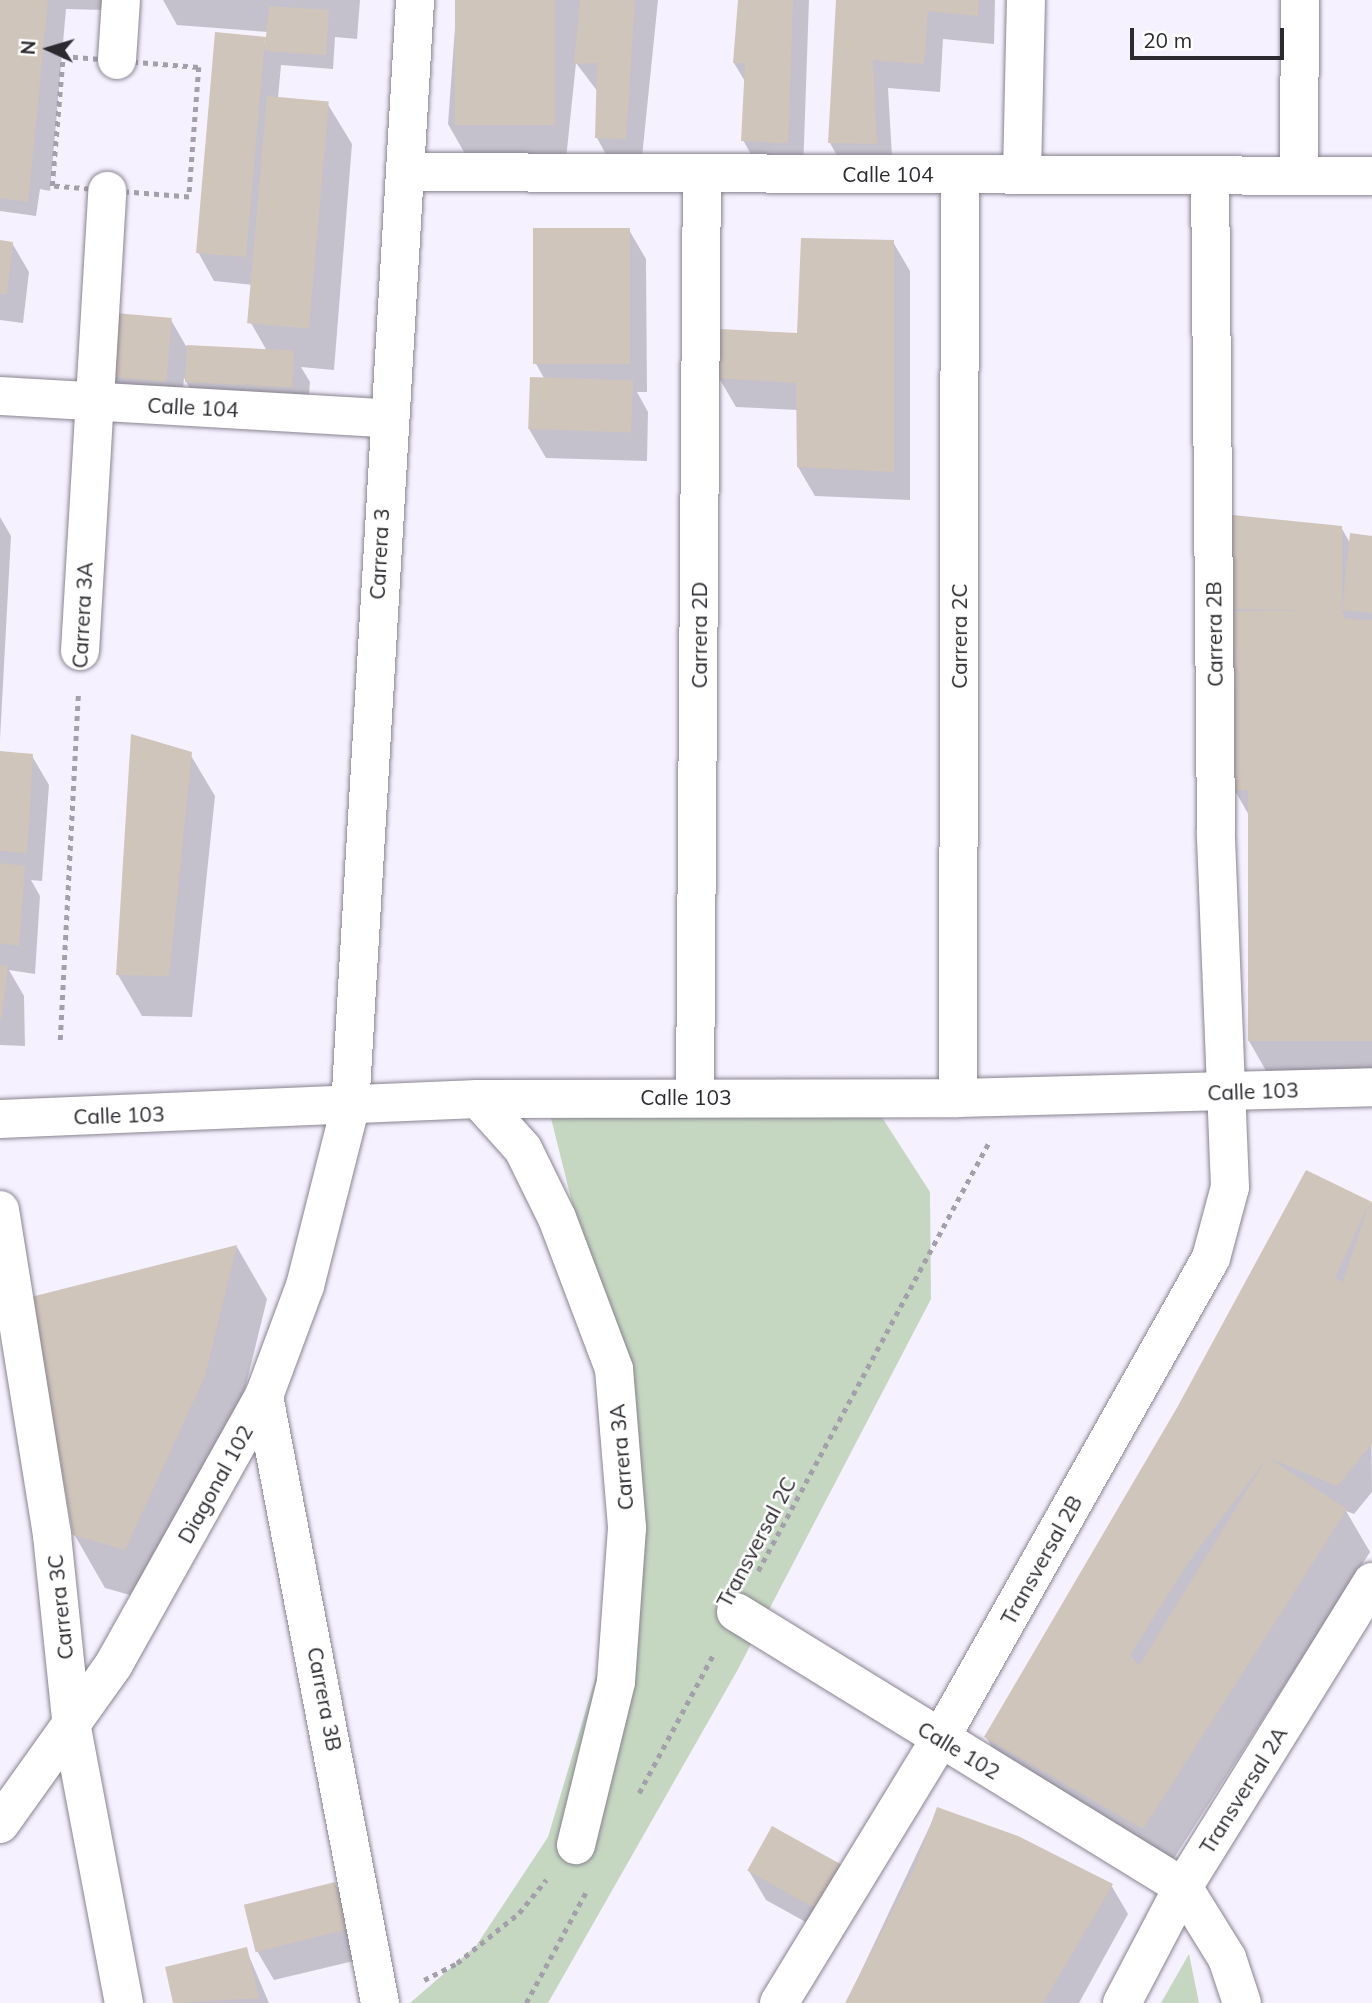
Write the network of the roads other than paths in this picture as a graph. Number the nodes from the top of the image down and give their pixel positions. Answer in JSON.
{"nodes":[{"id":1,"x":121,"y":0,"type":"edge"},
{"id":2,"x":415,"y":0,"type":"edge"},
{"id":3,"x":1026,"y":0,"type":"edge"},
{"id":4,"x":1300,"y":0,"type":"edge"},
{"id":5,"x":117,"y":60,"type":"road end"},
{"id":6,"x":405,"y":172,"type":"junction"},
{"id":7,"x":702,"y":173,"type":"junction"},
{"id":8,"x":960,"y":174,"type":"junction"},
{"id":9,"x":1022,"y":174,"type":"junction"},
{"id":10,"x":1210,"y":175,"type":"junction"},
{"id":11,"x":1299,"y":176,"type":"junction"},
{"id":12,"x":1372,"y":176,"type":"edge"},
{"id":13,"x":107,"y":191,"type":"road end"},
{"id":14,"x":0,"y":396,"type":"edge"},
{"id":15,"x":95,"y":402,"type":"junction"},
{"id":16,"x":387,"y":418,"type":"junction"},
{"id":17,"x":80,"y":651,"type":"road end"},
{"id":18,"x":1372,"y":1087,"type":"edge"},
{"id":19,"x":1228,"y":1092,"type":"junction"},
{"id":20,"x":695,"y":1096,"type":"junction"},
{"id":21,"x":958,"y":1098,"type":"junction"},
{"id":22,"x":478,"y":1099,"type":"junction"},
{"id":23,"x":350,"y":1108,"type":"junction"},
{"id":24,"x":0,"y":1119,"type":"edge"},
{"id":25,"x":0,"y":1210,"type":"edge"},
{"id":26,"x":264,"y":1396,"type":"junction"},
{"id":27,"x":1372,"y":1582,"type":"edge"},
{"id":28,"x":736,"y":1612,"type":"road end"},
{"id":29,"x":72,"y":1728,"type":"junction"},
{"id":30,"x":940,"y":1739,"type":"junction"},
{"id":31,"x":0,"y":1824,"type":"edge"},
{"id":32,"x":576,"y":1844,"type":"road end"},
{"id":33,"x":1183,"y":1887,"type":"junction"},
{"id":34,"x":380,"y":2002,"type":"edge"},
{"id":35,"x":124,"y":2003,"type":"edge"},
{"id":36,"x":779,"y":2003,"type":"edge"},
{"id":37,"x":1122,"y":2003,"type":"edge"},
{"id":38,"x":1242,"y":2003,"type":"edge"}],
"edges":[{"from":1,"to":5,"type":"street"},
{"from":2,"to":6,"type":"street","name":"Carrera 3"},
{"from":3,"to":9,"type":"street"},
{"from":4,"to":11,"type":"street"},
{"from":6,"to":7,"type":"street","name":"Calle 104"},
{"from":6,"to":16,"type":"street","name":"Carrera 3"},
{"from":7,"to":8,"type":"street","name":"Calle 104"},
{"from":7,"to":20,"type":"street","name":"Carrera 2D"},
{"from":8,"to":9,"type":"street","name":"Calle 104"},
{"from":8,"to":21,"type":"street","name":"Carrera 2C"},
{"from":9,"to":10,"type":"street","name":"Calle 104"},
{"from":10,"to":11,"type":"street","name":"Calle 104"},
{"from":10,"to":19,"type":"street","name":"Carrera 2B"},
{"from":11,"to":12,"type":"street","name":"Calle 104"},
{"from":13,"to":15,"type":"street","name":"Carrera 3A"},
{"from":14,"to":15,"type":"street","name":"Calle 104"},
{"from":15,"to":16,"type":"street","name":"Calle 104"},
{"from":15,"to":17,"type":"street","name":"Carrera 3A"},
{"from":16,"to":23,"type":"street","name":"Carrera 3"},
{"from":18,"to":19,"type":"street","name":"Calle 103"},
{"from":19,"to":21,"type":"street","name":"Calle 103"},
{"from":19,"to":30,"type":"street","name":"Transversal 2B"},
{"from":20,"to":21,"type":"street","name":"Calle 103"},
{"from":20,"to":22,"type":"street","name":"Calle 103"},
{"from":22,"to":23,"type":"street","name":"Calle 103"},
{"from":22,"to":32,"type":"street","name":"Carrera 3A"},
{"from":23,"to":24,"type":"street","name":"Calle 103"},
{"from":23,"to":26,"type":"street","name":"Diagonal 102"},
{"from":25,"to":29,"type":"street","name":"Carrera 3C"},
{"from":26,"to":29,"type":"street","name":"Diagonal 102"},
{"from":26,"to":34,"type":"street","name":"Carrera 3B"},
{"from":27,"to":33,"type":"street","name":"Transversal 2A"},
{"from":28,"to":30,"type":"street","name":"Calle 102"},
{"from":29,"to":31,"type":"street","name":"Diagonal 102"},
{"from":29,"to":35,"type":"street","name":"Carrera 3C"},
{"from":30,"to":33,"type":"street","name":"Calle 102"},
{"from":30,"to":36,"type":"street","name":"Transversal 2B"},
{"from":33,"to":37,"type":"street","name":"Transversal 2A"},
{"from":33,"to":38,"type":"street"}]}
